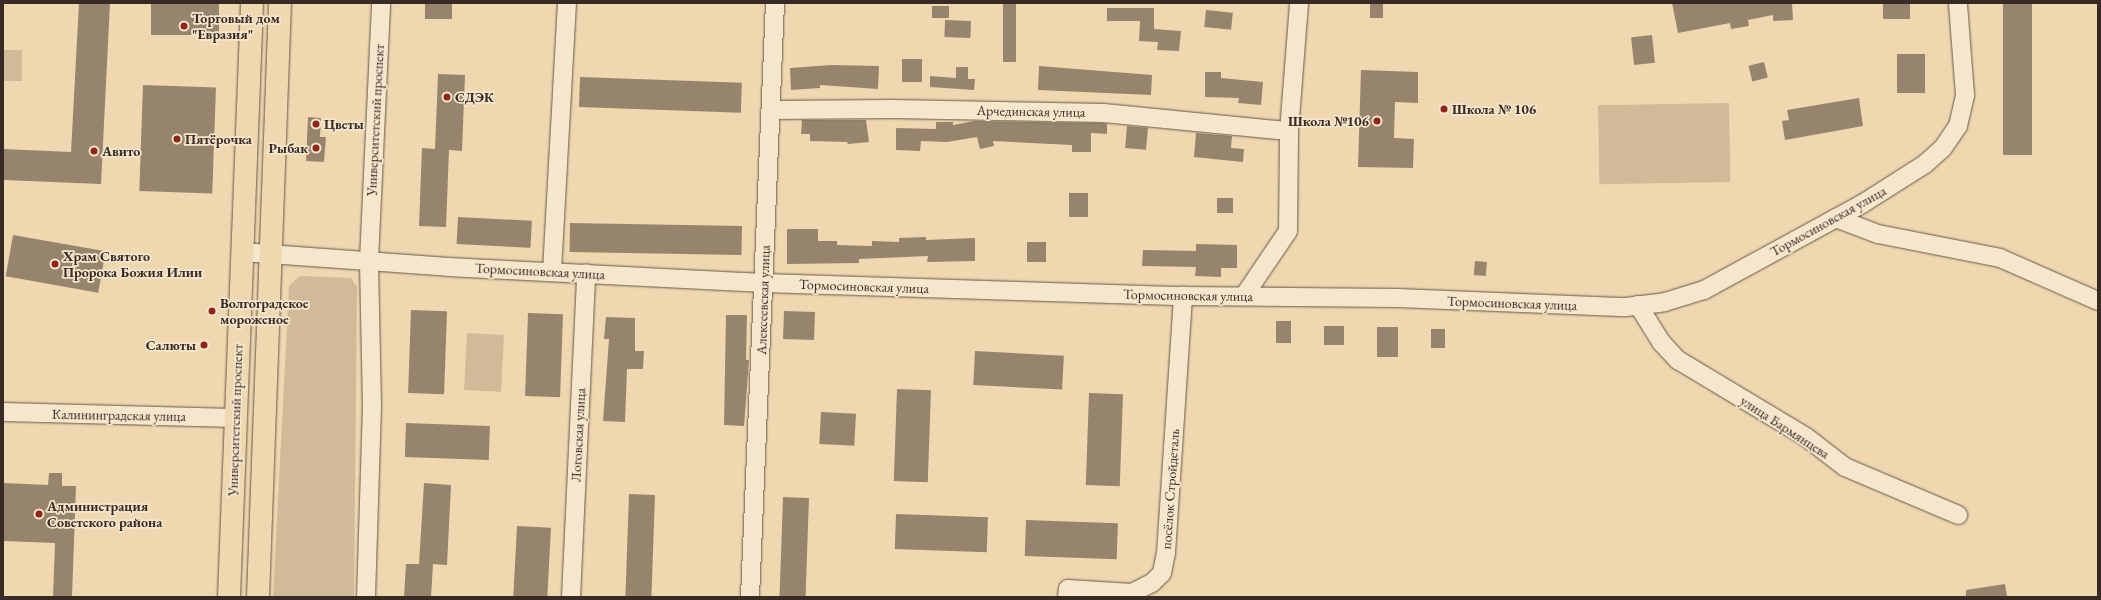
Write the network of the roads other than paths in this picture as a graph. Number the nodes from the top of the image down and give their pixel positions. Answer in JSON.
{"nodes":[{"id":1,"x":252,"y":3,"type":"edge"},
{"id":2,"x":280,"y":3,"type":"edge"},
{"id":3,"x":381,"y":3,"type":"edge"},
{"id":4,"x":567,"y":3,"type":"edge"},
{"id":5,"x":775,"y":3,"type":"edge"},
{"id":6,"x":1299,"y":3,"type":"edge"},
{"id":7,"x":1958,"y":3,"type":"edge"},
{"id":8,"x":772,"y":110,"type":"junction"},
{"id":9,"x":1289,"y":131,"type":"junction"},
{"id":10,"x":1836,"y":218,"type":"junction"},
{"id":11,"x":241,"y":252,"type":"junction"},
{"id":12,"x":271,"y":253,"type":"junction"},
{"id":13,"x":369,"y":260,"type":"junction"},
{"id":14,"x":552,"y":271,"type":"junction"},
{"id":15,"x":586,"y":273,"type":"junction"},
{"id":16,"x":764,"y":284,"type":"junction"},
{"id":17,"x":1182,"y":296,"type":"junction"},
{"id":18,"x":1244,"y":296,"type":"junction"},
{"id":19,"x":2098,"y":300,"type":"edge"},
{"id":20,"x":1638,"y":305,"type":"junction"},
{"id":21,"x":3,"y":412,"type":"edge"},
{"id":22,"x":235,"y":418,"type":"junction"},
{"id":23,"x":1958,"y":515,"type":"dead end"},
{"id":24,"x":229,"y":597,"type":"edge"},
{"id":25,"x":258,"y":597,"type":"edge"},
{"id":26,"x":366,"y":597,"type":"edge"},
{"id":27,"x":571,"y":597,"type":"edge"},
{"id":28,"x":750,"y":597,"type":"edge"},
{"id":29,"x":1067,"y":597,"type":"edge"}],
"edges":[{"from":1,"to":11,"type":"highway","name":"Университетский проспект"},
{"from":2,"to":12,"type":"highway"},
{"from":3,"to":13,"type":"street","name":"Университетский проспект"},
{"from":4,"to":14,"type":"street"},
{"from":5,"to":8,"type":"street","name":"Алексеевская улица"},
{"from":6,"to":9,"type":"street"},
{"from":7,"to":10,"type":"street","name":"Тормосиновская улица"},
{"from":8,"to":9,"type":"street","name":"Арчединская улица"},
{"from":8,"to":16,"type":"street","name":"Алексеевская улица"},
{"from":9,"to":18,"type":"street"},
{"from":10,"to":19,"type":"street"},
{"from":10,"to":20,"type":"street","name":"Тормосиновская улица"},
{"from":11,"to":12,"type":"street","name":"Тормосиновская улица"},
{"from":11,"to":22,"type":"highway","name":"Университетский проспект"},
{"from":12,"to":13,"type":"street","name":"Тормосиновская улица"},
{"from":12,"to":25,"type":"highway"},
{"from":13,"to":14,"type":"street","name":"Тормосиновская улица"},
{"from":13,"to":26,"type":"street","name":"Университетский проспект"},
{"from":14,"to":15,"type":"street","name":"Тормосиновская улица"},
{"from":15,"to":16,"type":"street","name":"Тормосиновская улица"},
{"from":15,"to":27,"type":"street","name":"Логовская улица"},
{"from":16,"to":17,"type":"street","name":"Тормосиновская улица"},
{"from":16,"to":28,"type":"street","name":"Алексеевская улица"},
{"from":17,"to":18,"type":"street","name":"Тормосиновская улица"},
{"from":17,"to":29,"type":"street","name":"посёлок Стройдеталь"},
{"from":18,"to":20,"type":"street","name":"Тормосиновская улица"},
{"from":20,"to":23,"type":"street","name":"улица Бармянцева"},
{"from":21,"to":22,"type":"street","name":"Калининградская улица"},
{"from":22,"to":24,"type":"highway","name":"Университетский проспект"}]}
